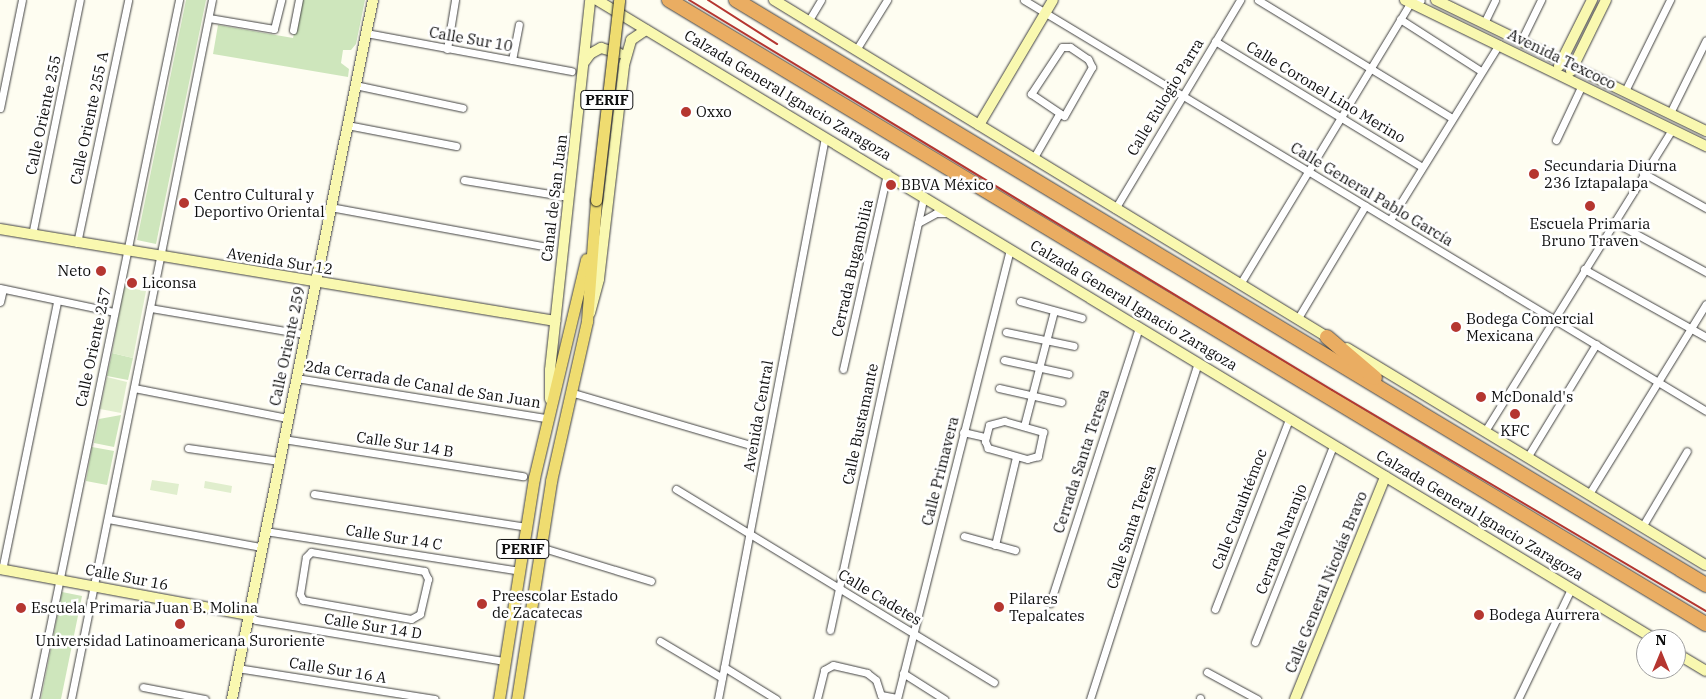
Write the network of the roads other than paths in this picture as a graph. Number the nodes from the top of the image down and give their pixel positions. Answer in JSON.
{"nodes":[{"id":1,"x":22,"y":0,"type":"edge"},
{"id":2,"x":80,"y":0,"type":"edge"},
{"id":3,"x":128,"y":0,"type":"edge"},
{"id":4,"x":179,"y":0,"type":"edge"},
{"id":5,"x":212,"y":0,"type":"edge"},
{"id":6,"x":281,"y":0,"type":"edge"},
{"id":7,"x":299,"y":0,"type":"edge"},
{"id":8,"x":373,"y":0,"type":"edge"},
{"id":9,"x":455,"y":0,"type":"edge"},
{"id":10,"x":590,"y":0,"type":"edge"},
{"id":11,"x":597,"y":0,"type":"edge"},
{"id":12,"x":619,"y":0,"type":"edge"},
{"id":13,"x":669,"y":0,"type":"edge"},
{"id":14,"x":736,"y":0,"type":"edge"},
{"id":15,"x":774,"y":0,"type":"edge"},
{"id":16,"x":822,"y":0,"type":"edge"},
{"id":17,"x":887,"y":0,"type":"edge"},
{"id":18,"x":1024,"y":0,"type":"edge"},
{"id":19,"x":1053,"y":0,"type":"edge"},
{"id":20,"x":1240,"y":0,"type":"edge"},
{"id":21,"x":1258,"y":0,"type":"edge"},
{"id":22,"x":1421,"y":0,"type":"edge"},
{"id":23,"x":1436,"y":0,"type":"edge"},
{"id":24,"x":1495,"y":0,"type":"edge"},
{"id":25,"x":1541,"y":0,"type":"edge"},
{"id":26,"x":1592,"y":0,"type":"edge"},
{"id":27,"x":1606,"y":0,"type":"edge"},
{"id":28,"x":1670,"y":0,"type":"edge"},
{"id":29,"x":1408,"y":1,"type":"edge"},
{"id":30,"x":1046,"y":13,"type":"junction"},
{"id":31,"x":208,"y":18,"type":"junction"},
{"id":32,"x":1400,"y":18,"type":"junction"},
{"id":33,"x":809,"y":20,"type":"junction"},
{"id":34,"x":1484,"y":23,"type":"junction"},
{"id":35,"x":519,"y":25,"type":"dead end"},
{"id":36,"x":293,"y":30,"type":"dead end"},
{"id":37,"x":646,"y":30,"type":"junction"},
{"id":38,"x":366,"y":33,"type":"junction"},
{"id":39,"x":1706,"y":40,"type":"edge"},
{"id":40,"x":1215,"y":41,"type":"junction"},
{"id":41,"x":1521,"y":41,"type":"junction"},
{"id":42,"x":1499,"y":44,"type":"junction"},
{"id":43,"x":447,"y":49,"type":"junction"},
{"id":44,"x":856,"y":50,"type":"junction"},
{"id":45,"x":512,"y":60,"type":"junction"},
{"id":46,"x":1562,"y":60,"type":"junction"},
{"id":47,"x":585,"y":62,"type":"junction"},
{"id":48,"x":624,"y":65,"type":"junction"},
{"id":49,"x":1574,"y":66,"type":"junction"},
{"id":50,"x":1370,"y":68,"type":"junction"},
{"id":51,"x":572,"y":71,"type":"dead end"},
{"id":52,"x":1481,"y":71,"type":"junction"},
{"id":53,"x":1556,"y":72,"type":"junction"},
{"id":54,"x":1567,"y":78,"type":"junction"},
{"id":55,"x":355,"y":85,"type":"junction"},
{"id":56,"x":1582,"y":85,"type":"junction"},
{"id":57,"x":1625,"y":91,"type":"junction"},
{"id":58,"x":1183,"y":95,"type":"junction"},
{"id":59,"x":0,"y":108,"type":"edge"},
{"id":60,"x":463,"y":108,"type":"dead end"},
{"id":61,"x":1670,"y":113,"type":"junction"},
{"id":62,"x":1059,"y":114,"type":"junction"},
{"id":63,"x":1341,"y":116,"type":"junction"},
{"id":64,"x":1452,"y":118,"type":"junction"},
{"id":65,"x":978,"y":124,"type":"junction"},
{"id":66,"x":347,"y":125,"type":"junction"},
{"id":67,"x":1672,"y":129,"type":"junction"},
{"id":68,"x":1706,"y":130,"type":"edge"},
{"id":69,"x":825,"y":137,"type":"junction"},
{"id":70,"x":1556,"y":140,"type":"dead end"},
{"id":71,"x":456,"y":146,"type":"dead end"},
{"id":72,"x":1706,"y":146,"type":"edge"},
{"id":73,"x":1033,"y":159,"type":"junction"},
{"id":74,"x":1422,"y":167,"type":"junction"},
{"id":75,"x":1308,"y":171,"type":"junction"},
{"id":76,"x":888,"y":173,"type":"junction"},
{"id":77,"x":1643,"y":173,"type":"junction"},
{"id":78,"x":464,"y":180,"type":"dead end"},
{"id":79,"x":924,"y":196,"type":"junction"},
{"id":80,"x":570,"y":197,"type":"junction"},
{"id":81,"x":1365,"y":206,"type":"junction"},
{"id":82,"x":330,"y":208,"type":"junction"},
{"id":83,"x":1706,"y":208,"type":"edge"},
{"id":84,"x":1115,"y":209,"type":"junction"},
{"id":85,"x":950,"y":213,"type":"junction"},
{"id":86,"x":1390,"y":220,"type":"junction"},
{"id":87,"x":1614,"y":222,"type":"junction"},
{"id":88,"x":918,"y":224,"type":"junction"},
{"id":89,"x":0,"y":229,"type":"edge"},
{"id":90,"x":592,"y":231,"type":"junction"},
{"id":91,"x":32,"y":235,"type":"junction"},
{"id":92,"x":77,"y":243,"type":"junction"},
{"id":93,"x":547,"y":246,"type":"dead end"},
{"id":94,"x":1010,"y":249,"type":"junction"},
{"id":95,"x":127,"y":251,"type":"junction"},
{"id":96,"x":161,"y":257,"type":"junction"},
{"id":97,"x":1584,"y":269,"type":"junction"},
{"id":98,"x":1706,"y":272,"type":"edge"},
{"id":99,"x":315,"y":283,"type":"junction"},
{"id":100,"x":1240,"y":284,"type":"junction"},
{"id":101,"x":1,"y":288,"type":"edge"},
{"id":102,"x":57,"y":300,"type":"junction"},
{"id":103,"x":1020,"y":301,"type":"dead end"},
{"id":104,"x":0,"y":302,"type":"edge"},
{"id":105,"x":1706,"y":304,"type":"edge"},
{"id":106,"x":150,"y":308,"type":"junction"},
{"id":107,"x":1054,"y":310,"type":"junction"},
{"id":108,"x":114,"y":312,"type":"junction"},
{"id":109,"x":1082,"y":318,"type":"dead end"},
{"id":110,"x":1298,"y":318,"type":"junction"},
{"id":111,"x":1553,"y":320,"type":"junction"},
{"id":112,"x":555,"y":321,"type":"junction"},
{"id":113,"x":586,"y":321,"type":"junction"},
{"id":114,"x":1139,"y":328,"type":"junction"},
{"id":115,"x":1692,"y":328,"type":"junction"},
{"id":116,"x":1006,"y":332,"type":"dead end"},
{"id":117,"x":304,"y":334,"type":"junction"},
{"id":118,"x":1327,"y":337,"type":"junction"},
{"id":119,"x":1706,"y":337,"type":"edge"},
{"id":120,"x":1047,"y":340,"type":"junction"},
{"id":121,"x":1596,"y":344,"type":"junction"},
{"id":122,"x":1074,"y":346,"type":"dead end"},
{"id":123,"x":1004,"y":360,"type":"dead end"},
{"id":124,"x":1198,"y":363,"type":"junction"},
{"id":125,"x":1040,"y":368,"type":"junction"},
{"id":126,"x":844,"y":369,"type":"dead end"},
{"id":127,"x":1069,"y":374,"type":"dead end"},
{"id":128,"x":296,"y":378,"type":"junction"},
{"id":129,"x":1658,"y":382,"type":"junction"},
{"id":130,"x":134,"y":388,"type":"junction"},
{"id":131,"x":999,"y":388,"type":"dead end"},
{"id":132,"x":570,"y":392,"type":"junction"},
{"id":133,"x":1032,"y":395,"type":"junction"},
{"id":134,"x":550,"y":399,"type":"junction"},
{"id":135,"x":1061,"y":402,"type":"dead end"},
{"id":136,"x":1404,"y":403,"type":"junction"},
{"id":137,"x":1706,"y":411,"type":"edge"},
{"id":138,"x":287,"y":418,"type":"junction"},
{"id":139,"x":547,"y":418,"type":"junction"},
{"id":140,"x":1289,"y":419,"type":"junction"},
{"id":141,"x":1024,"y":426,"type":"junction"},
{"id":142,"x":1485,"y":430,"type":"junction"},
{"id":143,"x":963,"y":432,"type":"junction"},
{"id":144,"x":985,"y":437,"type":"junction"},
{"id":145,"x":283,"y":439,"type":"junction"},
{"id":146,"x":754,"y":446,"type":"dead end"},
{"id":147,"x":1333,"y":446,"type":"junction"},
{"id":148,"x":188,"y":448,"type":"dead end"},
{"id":149,"x":1687,"y":451,"type":"dead end"},
{"id":150,"x":1528,"y":456,"type":"junction"},
{"id":151,"x":1016,"y":457,"type":"junction"},
{"id":152,"x":279,"y":461,"type":"junction"},
{"id":153,"x":522,"y":476,"type":"dead end"},
{"id":154,"x":1385,"y":477,"type":"junction"},
{"id":155,"x":676,"y":489,"type":"dead end"},
{"id":156,"x":314,"y":494,"type":"dead end"},
{"id":157,"x":1589,"y":494,"type":"junction"},
{"id":158,"x":108,"y":519,"type":"junction"},
{"id":159,"x":526,"y":527,"type":"junction"},
{"id":160,"x":1642,"y":527,"type":"junction"},
{"id":161,"x":265,"y":531,"type":"junction"},
{"id":162,"x":750,"y":535,"type":"junction"},
{"id":163,"x":964,"y":536,"type":"dead end"},
{"id":164,"x":995,"y":545,"type":"junction"},
{"id":165,"x":262,"y":547,"type":"junction"},
{"id":166,"x":540,"y":547,"type":"junction"},
{"id":167,"x":382,"y":549,"type":"junction"},
{"id":168,"x":1015,"y":550,"type":"dead end"},
{"id":169,"x":379,"y":562,"type":"junction"},
{"id":170,"x":1706,"y":565,"type":"edge"},
{"id":171,"x":1,"y":569,"type":"edge"},
{"id":172,"x":520,"y":571,"type":"junction"},
{"id":173,"x":59,"y":580,"type":"junction"},
{"id":174,"x":652,"y":580,"type":"dead end"},
{"id":175,"x":1706,"y":585,"type":"edge"},
{"id":176,"x":94,"y":586,"type":"junction"},
{"id":177,"x":838,"y":587,"type":"junction"},
{"id":178,"x":1571,"y":589,"type":"junction"},
{"id":179,"x":1050,"y":603,"type":"dead end"},
{"id":180,"x":1215,"y":609,"type":"dead end"},
{"id":181,"x":248,"y":615,"type":"junction"},
{"id":182,"x":1706,"y":624,"type":"edge"},
{"id":183,"x":1637,"y":629,"type":"edge"},
{"id":184,"x":830,"y":630,"type":"dead end"},
{"id":185,"x":914,"y":633,"type":"junction"},
{"id":186,"x":660,"y":641,"type":"dead end"},
{"id":187,"x":1255,"y":642,"type":"dead end"},
{"id":188,"x":1686,"y":659,"type":"edge"},
{"id":189,"x":500,"y":660,"type":"junction"},
{"id":190,"x":724,"y":667,"type":"junction"},
{"id":191,"x":237,"y":668,"type":"junction"},
{"id":192,"x":1706,"y":671,"type":"edge"},
{"id":193,"x":1207,"y":672,"type":"dead end"},
{"id":194,"x":903,"y":673,"type":"junction"},
{"id":195,"x":722,"y":678,"type":"junction"},
{"id":196,"x":994,"y":682,"type":"dead end"},
{"id":197,"x":144,"y":687,"type":"dead end"},
{"id":198,"x":35,"y":699,"type":"edge"},
{"id":199,"x":71,"y":699,"type":"edge"},
{"id":200,"x":205,"y":699,"type":"edge"},
{"id":201,"x":232,"y":699,"type":"edge"},
{"id":202,"x":435,"y":699,"type":"edge"},
{"id":203,"x":499,"y":699,"type":"edge"},
{"id":204,"x":517,"y":699,"type":"edge"},
{"id":205,"x":718,"y":699,"type":"edge"},
{"id":206,"x":776,"y":699,"type":"edge"},
{"id":207,"x":817,"y":699,"type":"edge"},
{"id":208,"x":897,"y":699,"type":"edge"},
{"id":209,"x":944,"y":699,"type":"edge"},
{"id":210,"x":1090,"y":699,"type":"edge"},
{"id":211,"x":1257,"y":699,"type":"edge"},
{"id":212,"x":1295,"y":699,"type":"edge"},
{"id":213,"x":1518,"y":699,"type":"edge"}],
"edges":[{"from":1,"to":59,"type":"street"},
{"from":2,"to":91,"type":"street","name":"Calle Oriente 255"},
{"from":3,"to":92,"type":"street","name":"Calle Oriente 255 A"},
{"from":4,"to":95,"type":"street","name":"Calle Oriente 257"},
{"from":5,"to":31,"type":"street"},
{"from":6,"to":31,"type":"street"},
{"from":7,"to":36,"type":"street"},
{"from":8,"to":38,"type":"main road","name":"Calle Oriente 259"},
{"from":9,"to":43,"type":"street"},
{"from":10,"to":47,"type":"main road","name":"Canal de San Juan"},
{"from":11,"to":37,"type":"main road","name":"Calzada General Ignacio Zaragoza"},
{"from":12,"to":90,"type":"main road","name":"Canal de San Juan","number":"PERIF","bridge":true},
{"from":13,"to":182,"type":"highway","name":"Calzada General Ignacio Zaragoza"},
{"from":14,"to":136,"type":"highway"},
{"from":15,"to":33,"type":"main road"},
{"from":16,"to":33,"type":"street"},
{"from":17,"to":44,"type":"street"},
{"from":18,"to":30,"type":"street","name":"Calle General Pablo García"},
{"from":19,"to":30,"type":"main road"},
{"from":20,"to":40,"type":"street","name":"Calle Eulogio Parra"},
{"from":21,"to":50,"type":"street"},
{"from":22,"to":29,"type":"street"},
{"from":23,"to":34,"type":"main road","name":"Avenida Texcoco"},
{"from":24,"to":34,"type":"street"},
{"from":25,"to":41,"type":"street"},
{"from":26,"to":46,"type":"main road"},
{"from":27,"to":49,"type":"main road"},
{"from":28,"to":57,"type":"street"},
{"from":29,"to":32,"type":"street"},
{"from":29,"to":42,"type":"main road","name":"Avenida Texcoco"},
{"from":30,"to":58,"type":"street","name":"Calle General Pablo García"},
{"from":30,"to":65,"type":"main road"},
{"from":31,"to":96,"type":"street"},
{"from":32,"to":50,"type":"street"},
{"from":32,"to":52,"type":"street"},
{"from":33,"to":44,"type":"main road"},
{"from":34,"to":41,"type":"main road","name":"Avenida Texcoco"},
{"from":35,"to":45,"type":"street"},
{"from":37,"to":48,"type":"main road","name":"Canal de San Juan"},
{"from":37,"to":69,"type":"main road","name":"Calzada General Ignacio Zaragoza"},
{"from":38,"to":43,"type":"street","name":"Calle Sur 10"},
{"from":38,"to":55,"type":"main road","name":"Calle Oriente 259"},
{"from":39,"to":61,"type":"street"},
{"from":40,"to":58,"type":"street","name":"Calle Eulogio Parra"},
{"from":40,"to":63,"type":"street","name":"Calle Coronel Lino Merino"},
{"from":41,"to":46,"type":"main road","name":"Avenida Texcoco"},
{"from":42,"to":52,"type":"street"},
{"from":42,"to":53,"type":"main road","name":"Avenida Texcoco"},
{"from":43,"to":45,"type":"street","name":"Calle Sur 10"},
{"from":44,"to":65,"type":"main road"},
{"from":45,"to":51,"type":"street","name":"Calle Sur 10"},
{"from":46,"to":49,"type":"main road","name":"Avenida Texcoco"},
{"from":46,"to":53,"type":"main road"},
{"from":47,"to":48,"type":"main road"},
{"from":47,"to":80,"type":"main road","name":"Canal de San Juan"},
{"from":48,"to":113,"type":"main road","name":"Canal de San Juan"},
{"from":49,"to":54,"type":"main road"},
{"from":49,"to":57,"type":"main road","name":"Avenida Texcoco"},
{"from":50,"to":63,"type":"street"},
{"from":50,"to":64,"type":"street"},
{"from":52,"to":64,"type":"street"},
{"from":53,"to":54,"type":"main road","name":"Avenida Texcoco"},
{"from":54,"to":56,"type":"main road","name":"Avenida Texcoco"},
{"from":55,"to":60,"type":"street"},
{"from":55,"to":66,"type":"main road","name":"Calle Oriente 259"},
{"from":56,"to":67,"type":"main road","name":"Avenida Texcoco"},
{"from":56,"to":70,"type":"street"},
{"from":57,"to":61,"type":"main road","name":"Avenida Texcoco"},
{"from":58,"to":75,"type":"street","name":"Calle General Pablo García"},
{"from":58,"to":84,"type":"street","name":"Calle Eulogio Parra"},
{"from":61,"to":68,"type":"main road","name":"Avenida Texcoco"},
{"from":62,"to":62,"type":"street"},
{"from":62,"to":73,"type":"street"},
{"from":63,"to":74,"type":"street","name":"Calle Coronel Lino Merino"},
{"from":63,"to":75,"type":"street"},
{"from":64,"to":74,"type":"street"},
{"from":65,"to":73,"type":"main road"},
{"from":66,"to":71,"type":"street"},
{"from":66,"to":82,"type":"main road","name":"Calle Oriente 259"},
{"from":67,"to":72,"type":"main road","name":"Avenida Texcoco"},
{"from":67,"to":77,"type":"street"},
{"from":69,"to":76,"type":"main road","name":"Calzada General Ignacio Zaragoza"},
{"from":69,"to":162,"type":"street","name":"Avenida Central"},
{"from":73,"to":84,"type":"main road"},
{"from":74,"to":86,"type":"street"},
{"from":75,"to":81,"type":"street","name":"Calle General Pablo García"},
{"from":75,"to":100,"type":"street"},
{"from":76,"to":79,"type":"main road","name":"Calzada General Ignacio Zaragoza"},
{"from":76,"to":126,"type":"street","name":"Cerrada Bugambilia"},
{"from":77,"to":83,"type":"street"},
{"from":77,"to":87,"type":"street"},
{"from":78,"to":80,"type":"street"},
{"from":79,"to":85,"type":"main road","name":"Calzada General Ignacio Zaragoza"},
{"from":79,"to":88,"type":"street","name":"Calle Bustamante"},
{"from":80,"to":112,"type":"main road","name":"Canal de San Juan"},
{"from":81,"to":86,"type":"street","name":"Calle General Pablo García"},
{"from":81,"to":110,"type":"street"},
{"from":82,"to":93,"type":"street"},
{"from":82,"to":99,"type":"main road","name":"Calle Oriente 259"},
{"from":84,"to":100,"type":"main road"},
{"from":85,"to":88,"type":"street"},
{"from":85,"to":94,"type":"main road","name":"Calzada General Ignacio Zaragoza"},
{"from":86,"to":111,"type":"street","name":"Calle General Pablo García"},
{"from":87,"to":97,"type":"street"},
{"from":87,"to":98,"type":"street"},
{"from":88,"to":177,"type":"street","name":"Calle Bustamante"},
{"from":89,"to":91,"type":"main road","name":"Avenida Sur 12"},
{"from":90,"to":113,"type":"main road","name":"Canal de San Juan","number":"PERIF"},
{"from":90,"to":134,"type":"main road","name":"Canal de San Juan","number":"PERIF"},
{"from":91,"to":92,"type":"main road","name":"Avenida Sur 12"},
{"from":92,"to":95,"type":"main road","name":"Avenida Sur 12"},
{"from":94,"to":114,"type":"main road","name":"Calzada General Ignacio Zaragoza"},
{"from":94,"to":143,"type":"street","name":"Calle Primavera"},
{"from":95,"to":96,"type":"main road","name":"Avenida Sur 12"},
{"from":95,"to":108,"type":"street","name":"Calle Oriente 257"},
{"from":96,"to":99,"type":"main road","name":"Avenida Sur 12"},
{"from":96,"to":106,"type":"street"},
{"from":97,"to":111,"type":"street"},
{"from":97,"to":115,"type":"street"},
{"from":99,"to":112,"type":"main road","name":"Avenida Sur 12"},
{"from":99,"to":117,"type":"main road","name":"Calle Oriente 259"},
{"from":100,"to":110,"type":"main road"},
{"from":101,"to":102,"type":"street"},
{"from":101,"to":104,"type":"street"},
{"from":102,"to":108,"type":"street"},
{"from":102,"to":171,"type":"street"},
{"from":103,"to":107,"type":"street"},
{"from":105,"to":115,"type":"street"},
{"from":106,"to":117,"type":"street"},
{"from":106,"to":130,"type":"street"},
{"from":107,"to":109,"type":"street"},
{"from":107,"to":120,"type":"street"},
{"from":108,"to":173,"type":"street","name":"Calle Oriente 257"},
{"from":110,"to":118,"type":"main road"},
{"from":111,"to":121,"type":"street","name":"Calle General Pablo García"},
{"from":111,"to":142,"type":"street"},
{"from":112,"to":134,"type":"main road","name":"Canal de San Juan"},
{"from":113,"to":132,"type":"main road","name":"Canal de San Juan","number":"PERIF"},
{"from":114,"to":124,"type":"main road","name":"Calzada General Ignacio Zaragoza"},
{"from":114,"to":179,"type":"street","name":"Cerrada Santa Teresa"},
{"from":115,"to":119,"type":"street"},
{"from":115,"to":129,"type":"street"},
{"from":116,"to":120,"type":"street"},
{"from":117,"to":128,"type":"main road","name":"Calle Oriente 259"},
{"from":118,"to":136,"type":"highway"},
{"from":118,"to":142,"type":"main road"},
{"from":120,"to":122,"type":"street"},
{"from":120,"to":125,"type":"street"},
{"from":121,"to":129,"type":"street","name":"Calle General Pablo García"},
{"from":121,"to":150,"type":"street"},
{"from":123,"to":125,"type":"street"},
{"from":124,"to":140,"type":"main road","name":"Calzada General Ignacio Zaragoza"},
{"from":124,"to":210,"type":"street","name":"Calle Santa Teresa"},
{"from":125,"to":127,"type":"street"},
{"from":125,"to":133,"type":"street"},
{"from":128,"to":138,"type":"main road","name":"Calle Oriente 259"},
{"from":128,"to":139,"type":"street","name":"2da Cerrada de Canal de San Juan"},
{"from":129,"to":137,"type":"street","name":"Calle General Pablo García"},
{"from":129,"to":157,"type":"street"},
{"from":130,"to":138,"type":"street"},
{"from":130,"to":158,"type":"street"},
{"from":131,"to":133,"type":"street"},
{"from":132,"to":146,"type":"street"},
{"from":132,"to":166,"type":"main road","name":"Canal de San Juan","number":"PERIF"},
{"from":133,"to":135,"type":"street"},
{"from":133,"to":141,"type":"street"},
{"from":134,"to":139,"type":"main road","name":"Canal de San Juan","number":"PERIF"},
{"from":136,"to":175,"type":"highway"},
{"from":138,"to":145,"type":"main road","name":"Calle Oriente 259"},
{"from":139,"to":159,"type":"main road","name":"Canal de San Juan","number":"PERIF"},
{"from":140,"to":147,"type":"main road","name":"Calzada General Ignacio Zaragoza"},
{"from":140,"to":180,"type":"street","name":"Calle Cuauhtémoc"},
{"from":141,"to":144,"type":"street"},
{"from":141,"to":151,"type":"street"},
{"from":142,"to":150,"type":"main road"},
{"from":143,"to":144,"type":"street"},
{"from":143,"to":185,"type":"street","name":"Calle Primavera"},
{"from":144,"to":151,"type":"street"},
{"from":145,"to":152,"type":"main road","name":"Calle Oriente 259"},
{"from":145,"to":153,"type":"street","name":"Calle Sur 14 B"},
{"from":147,"to":154,"type":"main road","name":"Calzada General Ignacio Zaragoza"},
{"from":147,"to":187,"type":"street","name":"Cerrada Naranjo"},
{"from":148,"to":152,"type":"street"},
{"from":149,"to":160,"type":"street"},
{"from":150,"to":157,"type":"main road"},
{"from":151,"to":164,"type":"street"},
{"from":152,"to":161,"type":"main road","name":"Calle Oriente 259"},
{"from":154,"to":178,"type":"main road","name":"Calzada General Ignacio Zaragoza"},
{"from":154,"to":212,"type":"main road","name":"Calle General Nicolás Bravo"},
{"from":155,"to":162,"type":"street","name":"Calle Cadetes"},
{"from":156,"to":159,"type":"street"},
{"from":157,"to":160,"type":"main road"},
{"from":158,"to":165,"type":"street"},
{"from":158,"to":176,"type":"street"},
{"from":159,"to":172,"type":"main road","name":"Canal de San Juan","number":"PERIF"},
{"from":160,"to":170,"type":"main road"},
{"from":161,"to":165,"type":"main road","name":"Calle Oriente 259"},
{"from":161,"to":167,"type":"street","name":"Calle Sur 14 C"},
{"from":162,"to":177,"type":"street","name":"Calle Cadetes"},
{"from":162,"to":190,"type":"street","name":"Avenida Central"},
{"from":163,"to":164,"type":"street"},
{"from":164,"to":168,"type":"street"},
{"from":165,"to":181,"type":"main road","name":"Calle Oriente 259"},
{"from":166,"to":174,"type":"street"},
{"from":166,"to":204,"type":"main road","name":"Canal de San Juan","number":"PERIF"},
{"from":167,"to":169,"type":"street"},
{"from":167,"to":172,"type":"street","name":"Calle Sur 14 C"},
{"from":169,"to":169,"type":"street"},
{"from":171,"to":173,"type":"main road","name":"Calle Sur 16"},
{"from":172,"to":189,"type":"main road","name":"Canal de San Juan","number":"PERIF"},
{"from":173,"to":176,"type":"main road","name":"Calle Sur 16"},
{"from":173,"to":198,"type":"street","name":"Calle Oriente 257"},
{"from":176,"to":181,"type":"main road","name":"Calle Sur 16"},
{"from":176,"to":199,"type":"street"},
{"from":177,"to":184,"type":"street","name":"Calle Bustamante"},
{"from":177,"to":185,"type":"street","name":"Calle Cadetes"},
{"from":178,"to":183,"type":"main road","name":"Calzada General Ignacio Zaragoza"},
{"from":178,"to":213,"type":"street"},
{"from":181,"to":189,"type":"street","name":"Calle Sur 14 D"},
{"from":181,"to":191,"type":"main road","name":"Calle Oriente 259"},
{"from":185,"to":194,"type":"street","name":"Calle Primavera"},
{"from":185,"to":196,"type":"street","name":"Calle Cadetes"},
{"from":186,"to":195,"type":"street"},
{"from":188,"to":192,"type":"main road"},
{"from":189,"to":203,"type":"main road","name":"Canal de San Juan","number":"PERIF"},
{"from":190,"to":195,"type":"street","name":"Avenida Central"},
{"from":190,"to":206,"type":"street"},
{"from":191,"to":201,"type":"main road","name":"Calle Oriente 259"},
{"from":191,"to":202,"type":"street","name":"Calle Sur 16 A"},
{"from":193,"to":211,"type":"street"},
{"from":194,"to":208,"type":"street","name":"Calle Primavera"},
{"from":194,"to":209,"type":"street"},
{"from":195,"to":205,"type":"street","name":"Avenida Central"},
{"from":197,"to":200,"type":"street"},
{"from":207,"to":208,"type":"street"}]}
